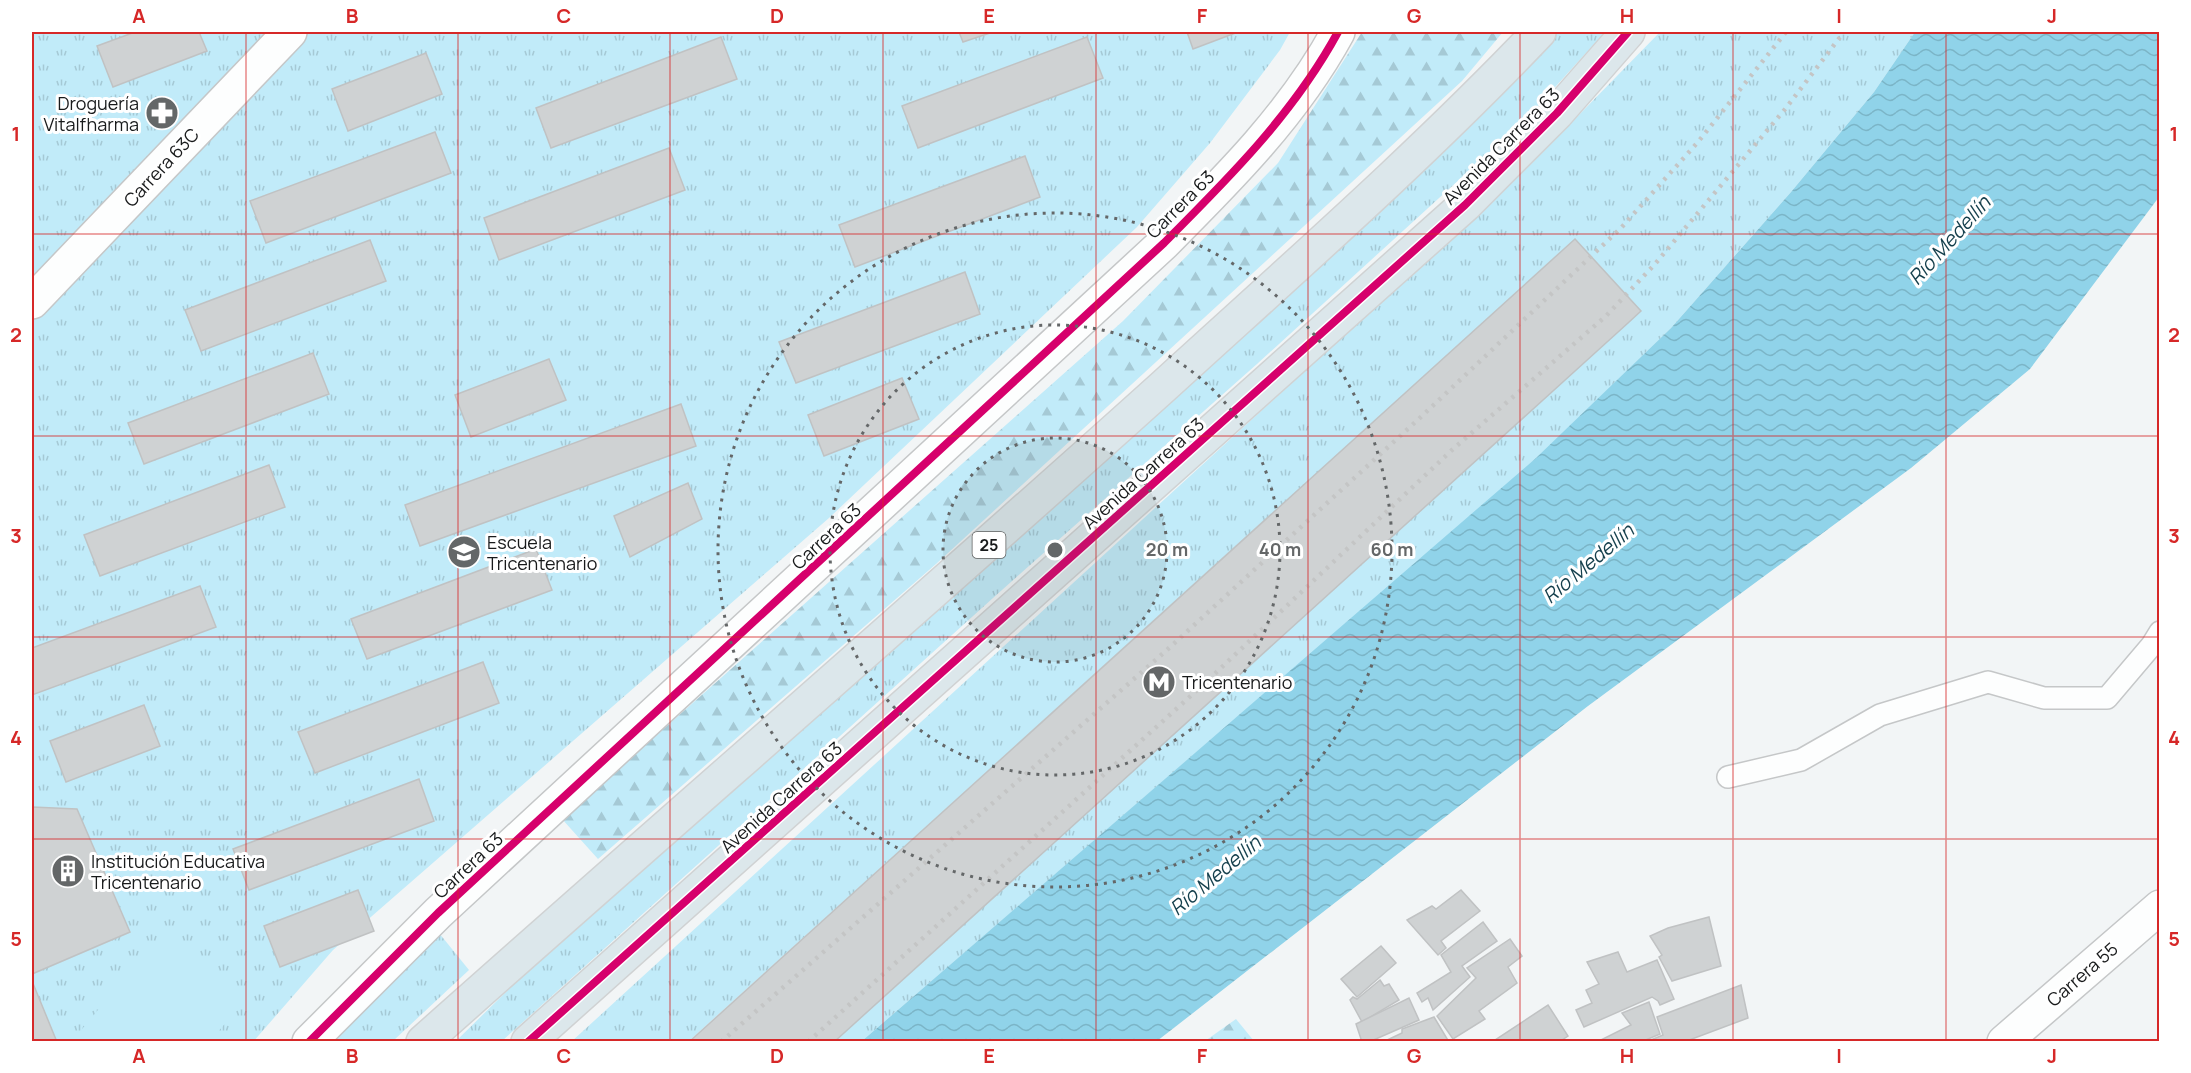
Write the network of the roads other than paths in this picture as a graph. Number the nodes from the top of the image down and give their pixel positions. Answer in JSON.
{"nodes":[{"id":1,"x":290,"y":32,"type":"edge"},
{"id":2,"x":1338,"y":32,"type":"edge"},
{"id":3,"x":1539,"y":32,"type":"edge"},
{"id":4,"x":1629,"y":32,"type":"edge"},
{"id":5,"x":32,"y":302,"type":"edge"},
{"id":6,"x":2160,"y":632,"type":"edge"},
{"id":7,"x":1728,"y":777,"type":"dead end"},
{"id":8,"x":2160,"y":907,"type":"edge"},
{"id":9,"x":309,"y":1041,"type":"edge"},
{"id":10,"x":423,"y":1041,"type":"edge"},
{"id":11,"x":528,"y":1041,"type":"edge"},
{"id":12,"x":2004,"y":1041,"type":"edge"}],
"edges":[{"from":1,"to":5,"type":"street","name":"Carrera 63C"},
{"from":2,"to":9,"type":"street","name":"Carrera 63"},
{"from":3,"to":10,"type":"highway","number":"25"},
{"from":4,"to":11,"type":"highway","name":"Avenida Carrera 63"},
{"from":6,"to":7,"type":"lane"},
{"from":8,"to":12,"type":"street","name":"Carrera 55"}]}
